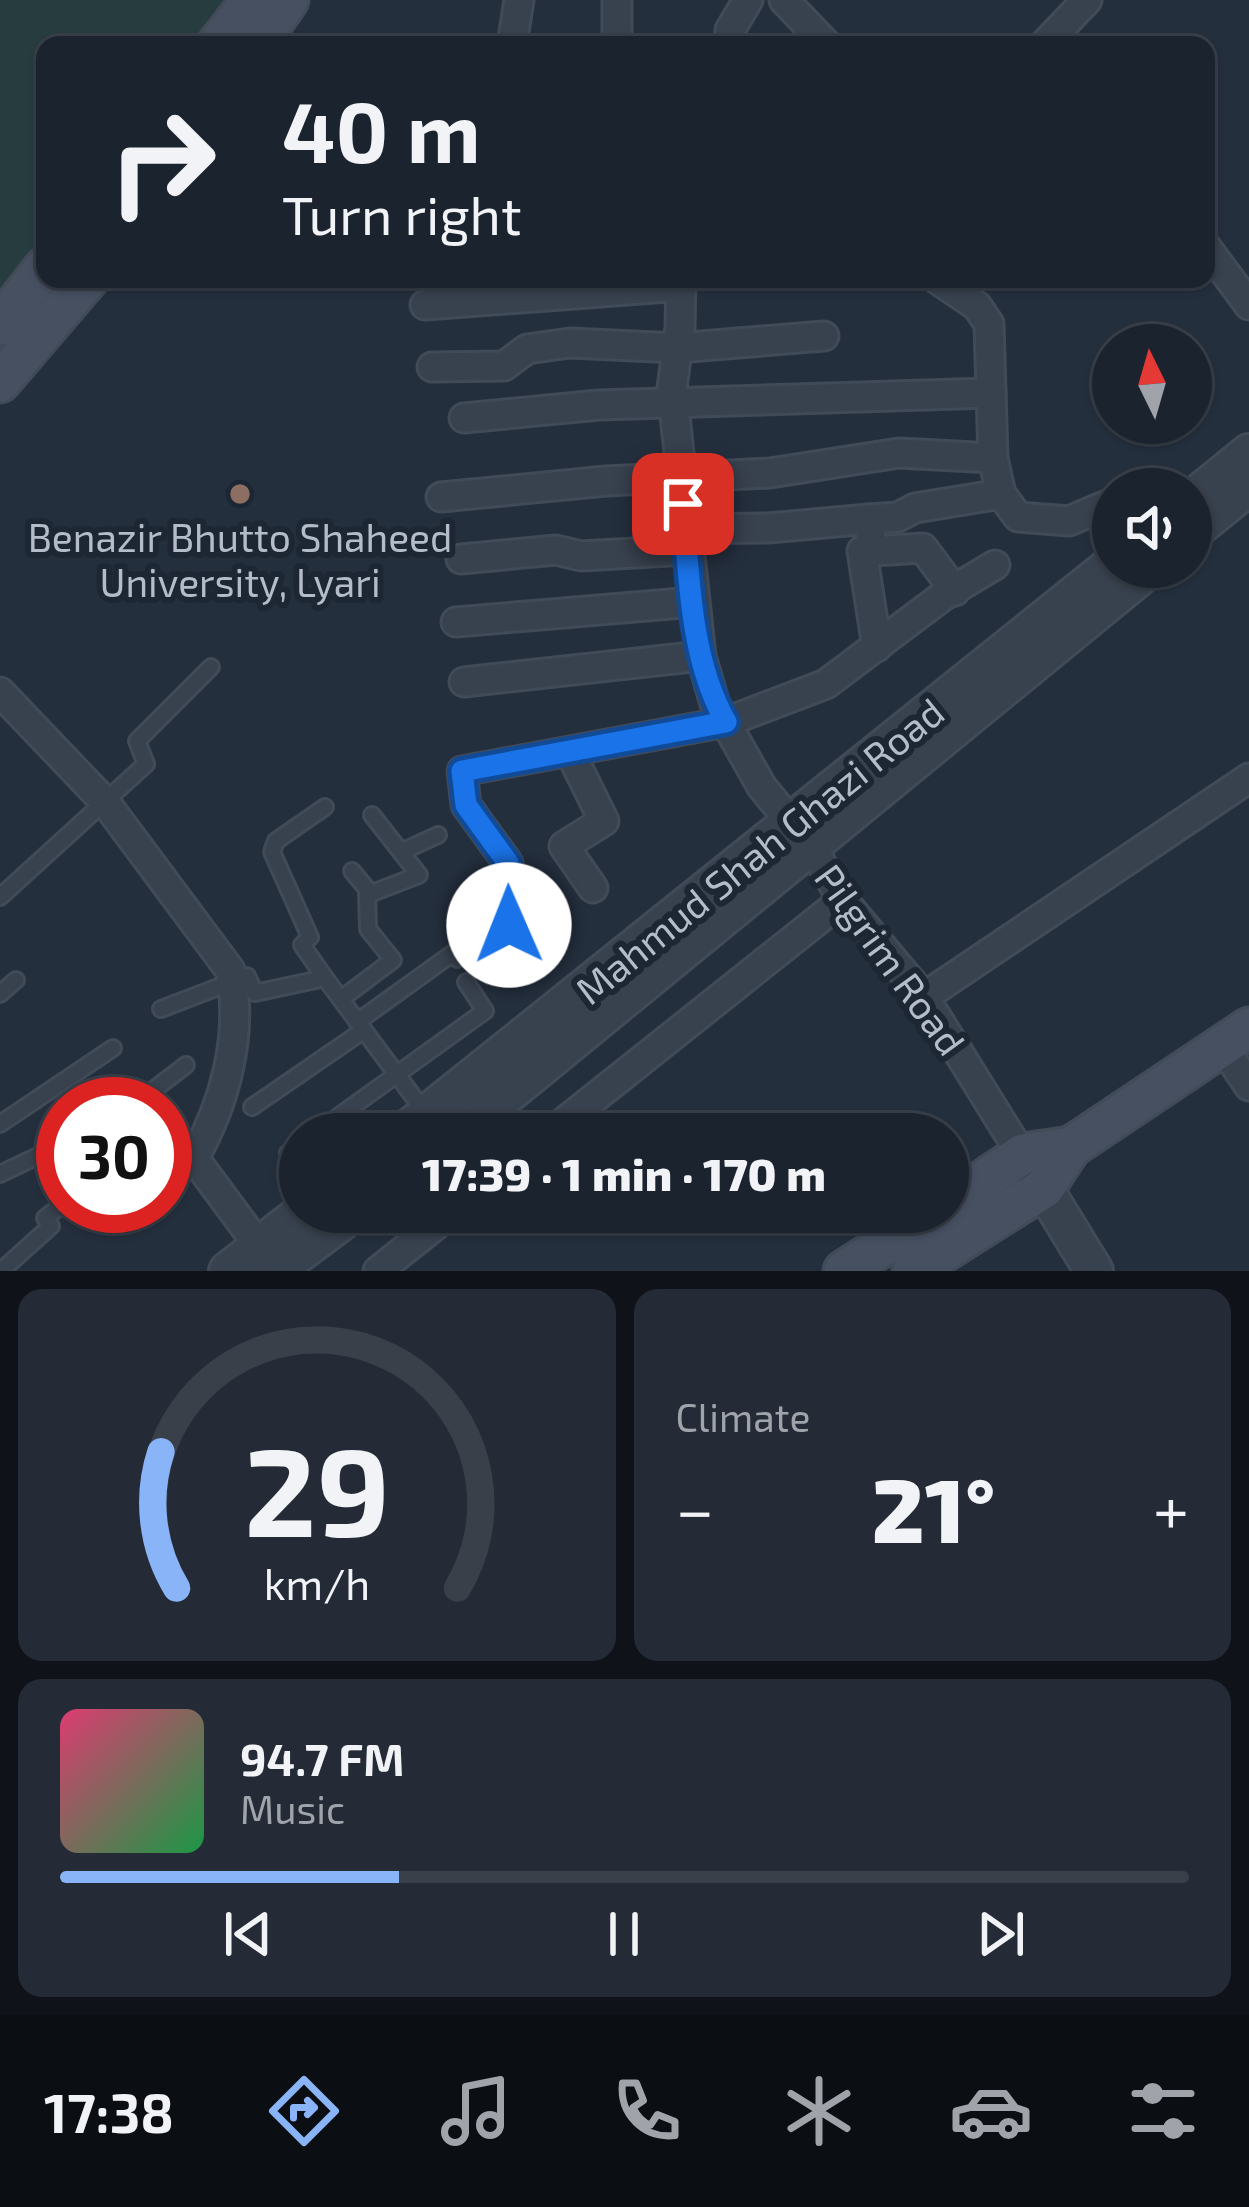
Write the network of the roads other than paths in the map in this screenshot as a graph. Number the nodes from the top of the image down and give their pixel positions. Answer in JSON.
{"nodes":[{"id":1,"x":252,"y":0,"type":"edge"},
{"id":2,"x":288,"y":0,"type":"edge"},
{"id":3,"x":519,"y":0,"type":"edge"},
{"id":4,"x":617,"y":0,"type":"edge"},
{"id":5,"x":748,"y":0,"type":"edge"},
{"id":6,"x":784,"y":0,"type":"edge"},
{"id":7,"x":1087,"y":0,"type":"edge"},
{"id":8,"x":224,"y":36,"type":"edge"},
{"id":9,"x":263,"y":36,"type":"edge"},
{"id":10,"x":513,"y":36,"type":"edge"},
{"id":11,"x":617,"y":36,"type":"edge"},
{"id":12,"x":730,"y":36,"type":"edge"},
{"id":13,"x":818,"y":36,"type":"edge"},
{"id":14,"x":1056,"y":36,"type":"edge"},
{"id":15,"x":1215,"y":259,"type":"edge"},
{"id":16,"x":36,"y":279,"type":"edge"},
{"id":17,"x":80,"y":288,"type":"edge"},
{"id":18,"x":614,"y":288,"type":"edge"},
{"id":19,"x":681,"y":288,"type":"edge"},
{"id":20,"x":950,"y":288,"type":"edge"},
{"id":21,"x":425,"y":305,"type":"dead end"},
{"id":22,"x":1249,"y":305,"type":"edge"},
{"id":23,"x":0,"y":325,"type":"edge"},
{"id":24,"x":824,"y":336,"type":"dead end"},
{"id":25,"x":677,"y":348,"type":"junction"},
{"id":26,"x":432,"y":368,"type":"dead end"},
{"id":27,"x":0,"y":382,"type":"edge"},
{"id":28,"x":992,"y":393,"type":"junction"},
{"id":29,"x":673,"y":402,"type":"junction"},
{"id":30,"x":464,"y":418,"type":"dead end"},
{"id":31,"x":1249,"y":453,"type":"edge"},
{"id":32,"x":993,"y":458,"type":"junction"},
{"id":33,"x":681,"y":480,"type":"junction"},
{"id":34,"x":1212,"y":483,"type":"edge"},
{"id":35,"x":1249,"y":487,"type":"edge"},
{"id":36,"x":1001,"y":494,"type":"junction"},
{"id":37,"x":441,"y":497,"type":"dead end"},
{"id":38,"x":1092,"y":512,"type":"edge"},
{"id":39,"x":1212,"y":516,"type":"edge"},
{"id":40,"x":869,"y":519,"type":"junction"},
{"id":41,"x":687,"y":540,"type":"junction"},
{"id":42,"x":872,"y":551,"type":"junction"},
{"id":43,"x":461,"y":559,"type":"dead end"},
{"id":44,"x":995,"y":565,"type":"dead end"},
{"id":45,"x":1092,"y":582,"type":"edge"},
{"id":46,"x":1123,"y":588,"type":"edge"},
{"id":47,"x":955,"y":591,"type":"junction"},
{"id":48,"x":694,"y":602,"type":"junction"},
{"id":49,"x":456,"y":622,"type":"dead end"},
{"id":50,"x":877,"y":647,"type":"junction"},
{"id":51,"x":700,"y":656,"type":"junction"},
{"id":52,"x":211,"y":668,"type":"dead end"},
{"id":53,"x":464,"y":682,"type":"dead end"},
{"id":54,"x":0,"y":692,"type":"edge"},
{"id":55,"x":726,"y":722,"type":"junction"},
{"id":56,"x":570,"y":752,"type":"junction"},
{"id":57,"x":1249,"y":778,"type":"edge"},
{"id":58,"x":105,"y":802,"type":"junction"},
{"id":59,"x":325,"y":807,"type":"dead end"},
{"id":60,"x":372,"y":815,"type":"dead end"},
{"id":61,"x":439,"y":836,"type":"dead end"},
{"id":62,"x":802,"y":836,"type":"junction"},
{"id":63,"x":401,"y":852,"type":"junction"},
{"id":64,"x":352,"y":872,"type":"dead end"},
{"id":65,"x":593,"y":888,"type":"dead end"},
{"id":66,"x":367,"y":895,"type":"junction"},
{"id":67,"x":0,"y":897,"type":"edge"},
{"id":68,"x":843,"y":900,"type":"junction"},
{"id":69,"x":457,"y":959,"type":"dead end"},
{"id":70,"x":522,"y":959,"type":"dead end"},
{"id":71,"x":325,"y":978,"type":"junction"},
{"id":72,"x":16,"y":980,"type":"dead end"},
{"id":73,"x":232,"y":981,"type":"junction"},
{"id":74,"x":466,"y":982,"type":"dead end"},
{"id":75,"x":0,"y":994,"type":"edge"},
{"id":76,"x":924,"y":997,"type":"junction"},
{"id":77,"x":340,"y":999,"type":"junction"},
{"id":78,"x":161,"y":1009,"type":"dead end"},
{"id":79,"x":361,"y":1026,"type":"junction"},
{"id":80,"x":1235,"y":1036,"type":"edge"},
{"id":81,"x":113,"y":1048,"type":"dead end"},
{"id":82,"x":186,"y":1065,"type":"dead end"},
{"id":83,"x":398,"y":1074,"type":"junction"},
{"id":84,"x":170,"y":1077,"type":"edge"},
{"id":85,"x":1249,"y":1086,"type":"edge"},
{"id":86,"x":252,"y":1107,"type":"dead end"},
{"id":87,"x":343,"y":1113,"type":"edge"},
{"id":88,"x":410,"y":1113,"type":"edge"},
{"id":89,"x":429,"y":1113,"type":"edge"},
{"id":90,"x":483,"y":1113,"type":"edge"},
{"id":91,"x":576,"y":1113,"type":"edge"},
{"id":92,"x":0,"y":1124,"type":"edge"},
{"id":93,"x":1070,"y":1147,"type":"junction"},
{"id":94,"x":1022,"y":1155,"type":"junction"},
{"id":95,"x":36,"y":1157,"type":"edge"},
{"id":96,"x":0,"y":1174,"type":"edge"},
{"id":97,"x":1044,"y":1188,"type":"junction"},
{"id":98,"x":969,"y":1190,"type":"edge"},
{"id":99,"x":43,"y":1233,"type":"edge"},
{"id":100,"x":287,"y":1233,"type":"edge"},
{"id":101,"x":314,"y":1233,"type":"edge"},
{"id":102,"x":426,"y":1233,"type":"edge"},
{"id":103,"x":903,"y":1233,"type":"edge"},
{"id":104,"x":267,"y":1258,"type":"edge"},
{"id":105,"x":1,"y":1271,"type":"edge"},
{"id":106,"x":228,"y":1271,"type":"edge"},
{"id":107,"x":378,"y":1271,"type":"edge"},
{"id":108,"x":844,"y":1271,"type":"edge"},
{"id":109,"x":913,"y":1271,"type":"edge"},
{"id":110,"x":1094,"y":1271,"type":"edge"}],
"edges":[{"from":1,"to":8,"type":"main road"},
{"from":2,"to":9,"type":"main road"},
{"from":3,"to":10,"type":"street"},
{"from":4,"to":11,"type":"street"},
{"from":5,"to":12,"type":"street"},
{"from":6,"to":13,"type":"street"},
{"from":7,"to":14,"type":"street"},
{"from":15,"to":22,"type":"street"},
{"from":16,"to":23,"type":"main road"},
{"from":17,"to":27,"type":"main road"},
{"from":18,"to":21,"type":"street"},
{"from":19,"to":25,"type":"street","name":"Pilgrim Road"},
{"from":20,"to":28,"type":"street"},
{"from":24,"to":25,"type":"street"},
{"from":25,"to":26,"type":"street"},
{"from":25,"to":29,"type":"street","name":"Pilgrim Road"},
{"from":28,"to":29,"type":"street"},
{"from":28,"to":32,"type":"street"},
{"from":29,"to":30,"type":"street"},
{"from":29,"to":33,"type":"street","name":"Pilgrim Road"},
{"from":31,"to":34,"type":"street"},
{"from":32,"to":33,"type":"street"},
{"from":32,"to":36,"type":"street"},
{"from":33,"to":37,"type":"street"},
{"from":33,"to":41,"type":"street","name":"Pilgrim Road"},
{"from":35,"to":39,"type":"street"},
{"from":36,"to":38,"type":"street"},
{"from":36,"to":40,"type":"street"},
{"from":40,"to":41,"type":"street"},
{"from":40,"to":42,"type":"street"},
{"from":41,"to":43,"type":"street"},
{"from":41,"to":48,"type":"street","name":"Pilgrim Road"},
{"from":42,"to":47,"type":"street"},
{"from":42,"to":50,"type":"street"},
{"from":44,"to":47,"type":"street"},
{"from":45,"to":62,"type":"street","name":"Mahmud Shah Ghazi Road"},
{"from":46,"to":62,"type":"street","name":"Mahmud Shah Ghazi Road"},
{"from":47,"to":50,"type":"street"},
{"from":48,"to":49,"type":"street"},
{"from":48,"to":51,"type":"street","name":"Pilgrim Road"},
{"from":50,"to":55,"type":"street"},
{"from":51,"to":53,"type":"street"},
{"from":51,"to":55,"type":"street","name":"Pilgrim Road"},
{"from":52,"to":58,"type":"lane"},
{"from":54,"to":58,"type":"street"},
{"from":55,"to":56,"type":"street"},
{"from":55,"to":62,"type":"street","name":"Pilgrim Road"},
{"from":56,"to":65,"type":"street"},
{"from":56,"to":70,"type":"street"},
{"from":57,"to":76,"type":"street"},
{"from":58,"to":67,"type":"lane"},
{"from":58,"to":73,"type":"street"},
{"from":59,"to":71,"type":"lane"},
{"from":60,"to":63,"type":"lane"},
{"from":61,"to":63,"type":"lane"},
{"from":62,"to":68,"type":"street","name":"Pilgrim Road"},
{"from":62,"to":89,"type":"street","name":"Mahmud Shah Ghazi Road"},
{"from":62,"to":90,"type":"street","name":"Mahmud Shah Ghazi Road"},
{"from":63,"to":66,"type":"lane"},
{"from":64,"to":66,"type":"lane"},
{"from":66,"to":77,"type":"lane"},
{"from":68,"to":76,"type":"street","name":"Pilgrim Road"},
{"from":68,"to":91,"type":"street"},
{"from":69,"to":79,"type":"lane"},
{"from":71,"to":73,"type":"lane"},
{"from":71,"to":77,"type":"lane"},
{"from":72,"to":75,"type":"lane"},
{"from":73,"to":78,"type":"lane"},
{"from":73,"to":104,"type":"street"},
{"from":74,"to":83,"type":"lane"},
{"from":76,"to":94,"type":"street","name":"Pilgrim Road"},
{"from":77,"to":79,"type":"lane"},
{"from":79,"to":83,"type":"lane"},
{"from":79,"to":86,"type":"lane"},
{"from":80,"to":85,"type":"street"},
{"from":80,"to":93,"type":"main road"},
{"from":81,"to":92,"type":"lane"},
{"from":82,"to":84,"type":"lane"},
{"from":83,"to":87,"type":"lane"},
{"from":83,"to":88,"type":"lane"},
{"from":93,"to":94,"type":"main road"},
{"from":93,"to":97,"type":"main road"},
{"from":94,"to":97,"type":"street"},
{"from":94,"to":98,"type":"main road"},
{"from":95,"to":96,"type":"lane"},
{"from":97,"to":109,"type":"main road"},
{"from":97,"to":110,"type":"street"},
{"from":99,"to":105,"type":"lane"},
{"from":100,"to":104,"type":"street"},
{"from":101,"to":104,"type":"street"},
{"from":102,"to":107,"type":"street"},
{"from":103,"to":108,"type":"main road"},
{"from":104,"to":106,"type":"street"}]}
